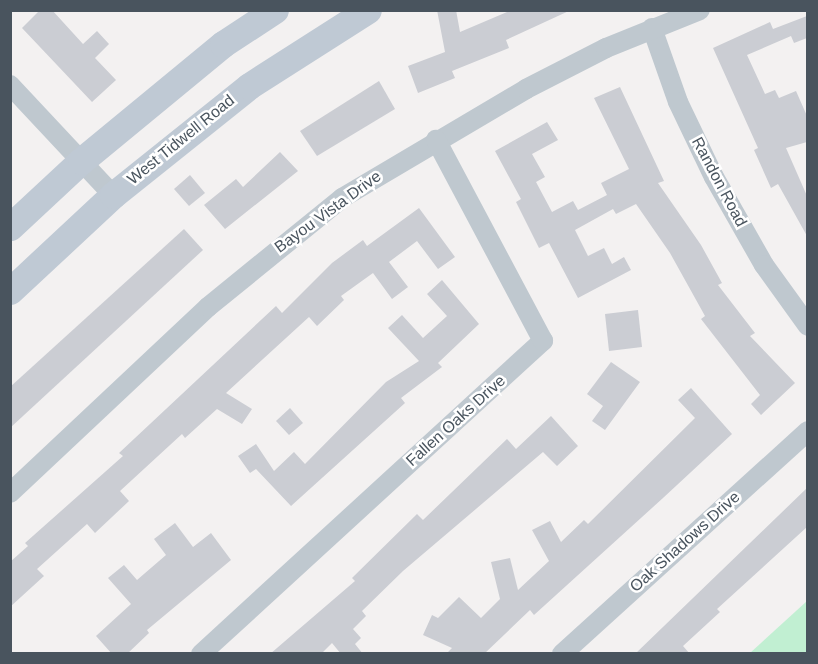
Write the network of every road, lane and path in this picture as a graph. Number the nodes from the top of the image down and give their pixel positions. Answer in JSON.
{"nodes":[{"id":1,"x":275,"y":10,"type":"edge"},
{"id":2,"x":368,"y":10,"type":"edge"},
{"id":3,"x":700,"y":10,"type":"edge"},
{"id":4,"x":652,"y":28,"type":"junction"},
{"id":5,"x":10,"y":85,"type":"edge"},
{"id":6,"x":436,"y":140,"type":"junction"},
{"id":7,"x":81,"y":161,"type":"junction"},
{"id":8,"x":113,"y":195,"type":"junction"},
{"id":9,"x":10,"y":227,"type":"edge"},
{"id":10,"x":10,"y":291,"type":"edge"},
{"id":11,"x":807,"y":326,"type":"edge"},
{"id":12,"x":807,"y":431,"type":"edge"},
{"id":13,"x":10,"y":494,"type":"edge"},
{"id":14,"x":201,"y":654,"type":"edge"},
{"id":15,"x":562,"y":654,"type":"edge"}],
"edges":[{"from":1,"to":7,"type":"main road"},
{"from":2,"to":8,"type":"main road","name":"West Tidwell Road"},
{"from":3,"to":4,"type":"street","name":"Bayou Vista Drive"},
{"from":4,"to":6,"type":"street","name":"Bayou Vista Drive"},
{"from":4,"to":11,"type":"street","name":"Randon Road"},
{"from":5,"to":7,"type":"street"},
{"from":6,"to":13,"type":"street","name":"Bayou Vista Drive"},
{"from":6,"to":14,"type":"street","name":"Fallen Oaks Drive"},
{"from":7,"to":8,"type":"street"},
{"from":7,"to":9,"type":"main road"},
{"from":8,"to":10,"type":"main road","name":"West Tidwell Road"},
{"from":12,"to":15,"type":"street","name":"Oak Shadows Drive"}]}
